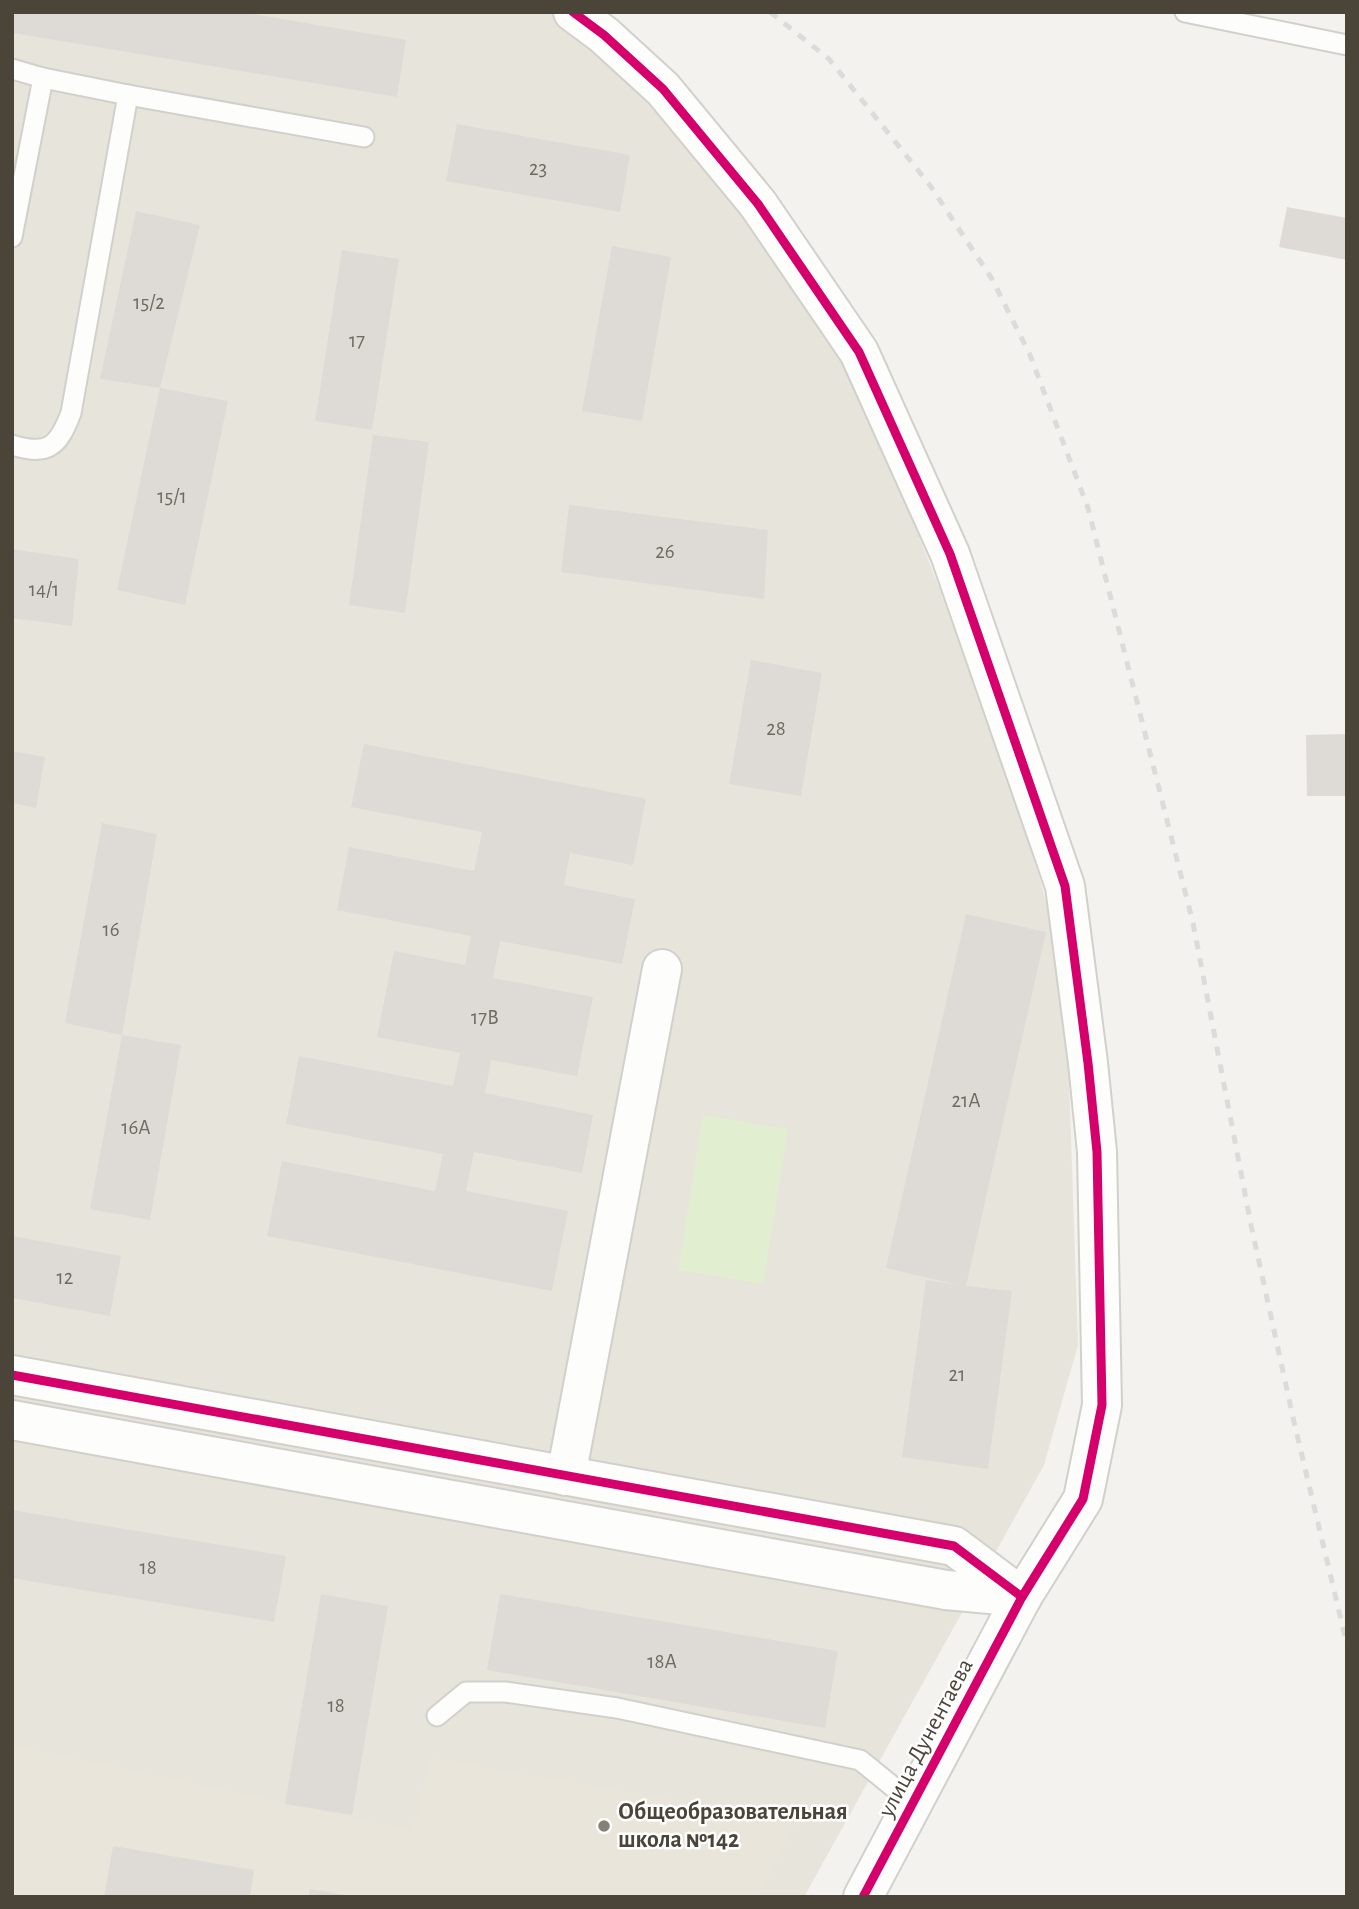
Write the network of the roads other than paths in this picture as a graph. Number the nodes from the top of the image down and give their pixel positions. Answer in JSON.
{"nodes":[{"id":1,"x":1185,"y":12,"type":"edge"},
{"id":2,"x":584,"y":15,"type":"edge"},
{"id":3,"x":1347,"y":45,"type":"edge"},
{"id":4,"x":12,"y":69,"type":"edge"},
{"id":5,"x":43,"y":78,"type":"junction"},
{"id":6,"x":128,"y":95,"type":"junction"},
{"id":7,"x":364,"y":137,"type":"dead end"},
{"id":8,"x":12,"y":237,"type":"edge"},
{"id":9,"x":12,"y":445,"type":"edge"},
{"id":10,"x":662,"y":970,"type":"dead end"},
{"id":11,"x":12,"y":1375,"type":"edge"},
{"id":12,"x":12,"y":1420,"type":"edge"},
{"id":13,"x":566,"y":1476,"type":"junction"},
{"id":14,"x":1022,"y":1597,"type":"junction"},
{"id":15,"x":437,"y":1716,"type":"dead end"},
{"id":16,"x":913,"y":1802,"type":"junction"},
{"id":17,"x":863,"y":1897,"type":"edge"}],
"edges":[{"from":1,"to":3,"type":"lane"},
{"from":2,"to":14,"type":"street","name":"улица Дунентаева"},
{"from":4,"to":5,"type":"lane"},
{"from":5,"to":6,"type":"lane"},
{"from":5,"to":8,"type":"lane"},
{"from":6,"to":7,"type":"lane"},
{"from":6,"to":9,"type":"lane"},
{"from":10,"to":13,"type":"street"},
{"from":11,"to":13,"type":"street"},
{"from":12,"to":14,"type":"street"},
{"from":13,"to":14,"type":"street"},
{"from":14,"to":16,"type":"street","name":"улица Дунентаева"},
{"from":15,"to":16,"type":"lane"},
{"from":16,"to":17,"type":"street","name":"улица Дунентаева"}]}
